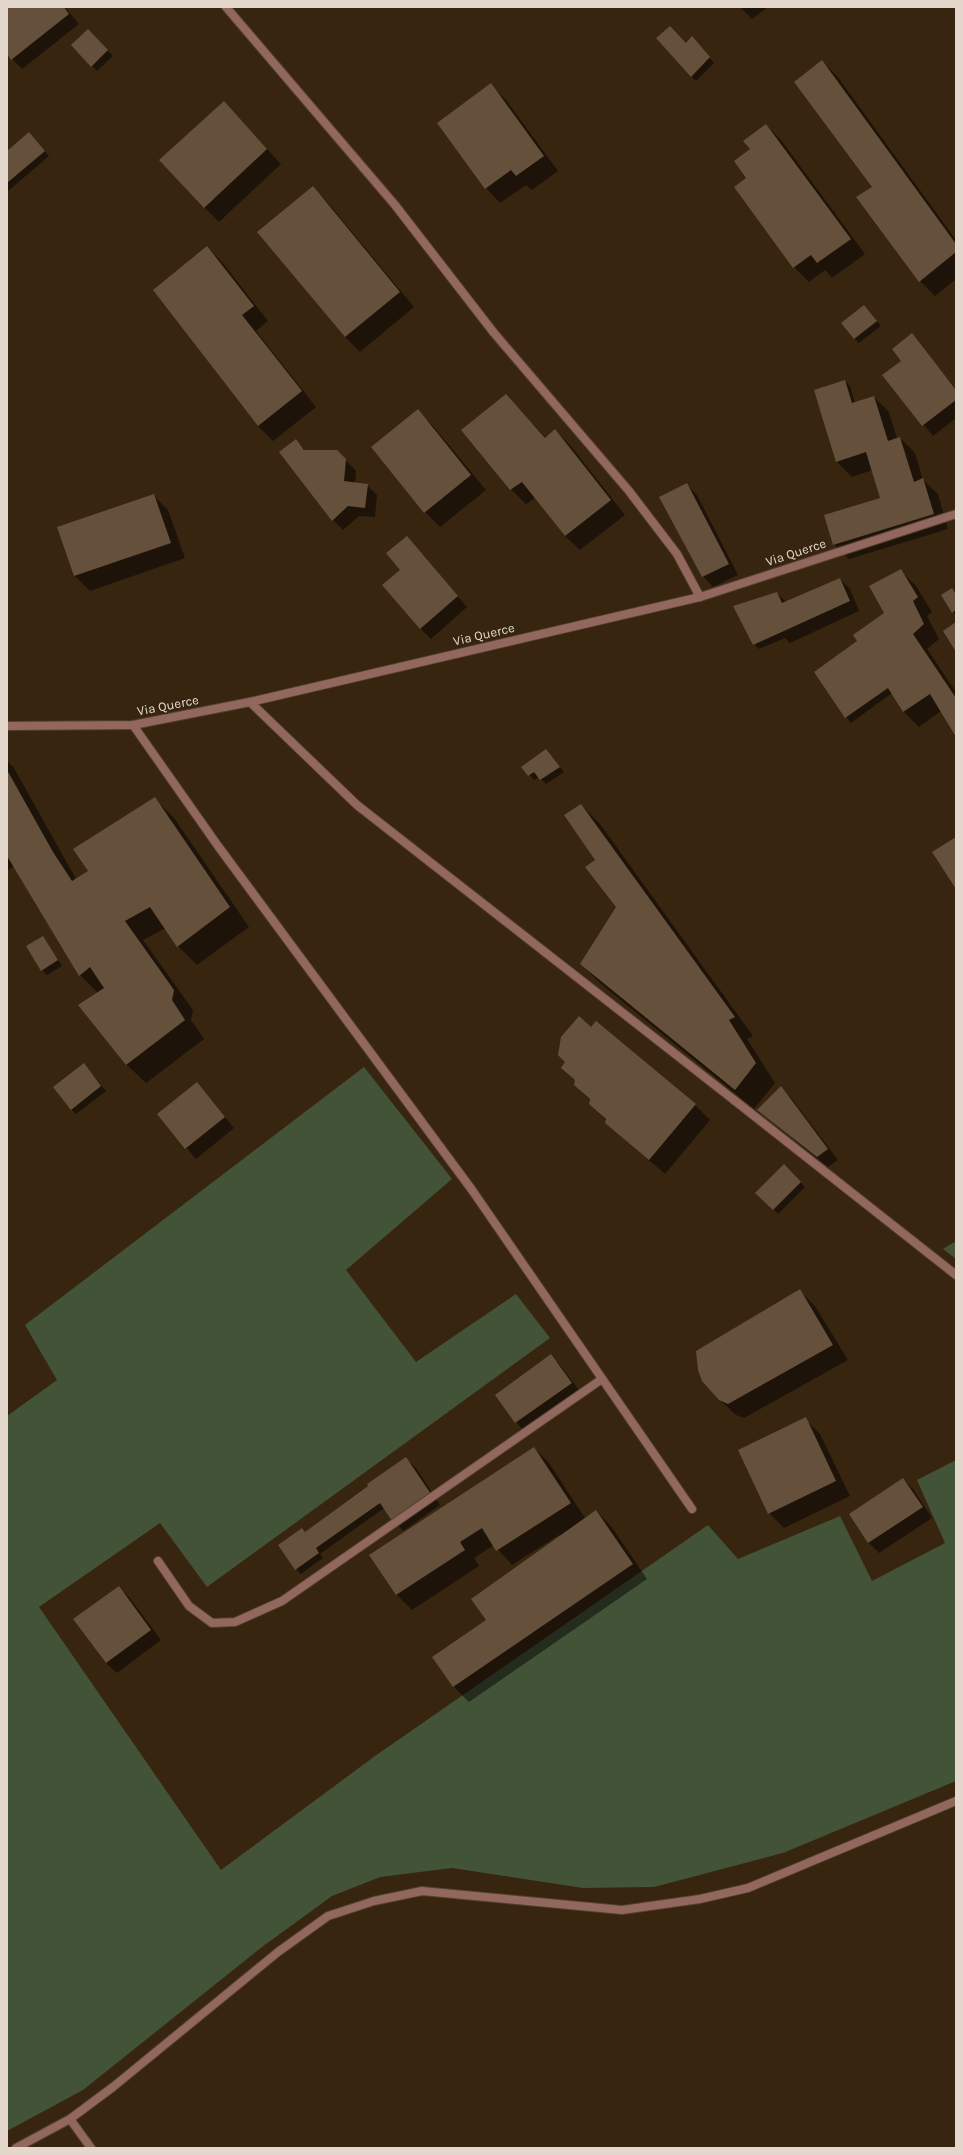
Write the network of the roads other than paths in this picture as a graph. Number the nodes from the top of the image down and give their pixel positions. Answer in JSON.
{"nodes":[{"id":1,"x":226,"y":7,"type":"edge"},
{"id":2,"x":956,"y":514,"type":"edge"},
{"id":3,"x":700,"y":597,"type":"junction"},
{"id":4,"x":250,"y":702,"type":"junction"},
{"id":5,"x":133,"y":725,"type":"junction"},
{"id":6,"x":7,"y":726,"type":"edge"},
{"id":7,"x":956,"y":1276,"type":"edge"},
{"id":8,"x":602,"y":1379,"type":"junction"},
{"id":9,"x":692,"y":1509,"type":"dead end"},
{"id":10,"x":158,"y":1561,"type":"dead end"},
{"id":11,"x":956,"y":1801,"type":"edge"},
{"id":12,"x":70,"y":2119,"type":"junction"},
{"id":13,"x":16,"y":2148,"type":"edge"},
{"id":14,"x":91,"y":2148,"type":"edge"}],
"edges":[{"from":1,"to":3,"type":"street"},
{"from":2,"to":3,"type":"street","name":"Via Querce"},
{"from":3,"to":4,"type":"street","name":"Via Querce"},
{"from":4,"to":5,"type":"street","name":"Via Querce"},
{"from":4,"to":7,"type":"street"},
{"from":5,"to":6,"type":"street","name":"Via Querce"},
{"from":5,"to":8,"type":"street"},
{"from":8,"to":9,"type":"street"},
{"from":8,"to":10,"type":"street"},
{"from":11,"to":12,"type":"street"},
{"from":12,"to":13,"type":"street"},
{"from":12,"to":14,"type":"street"}]}
